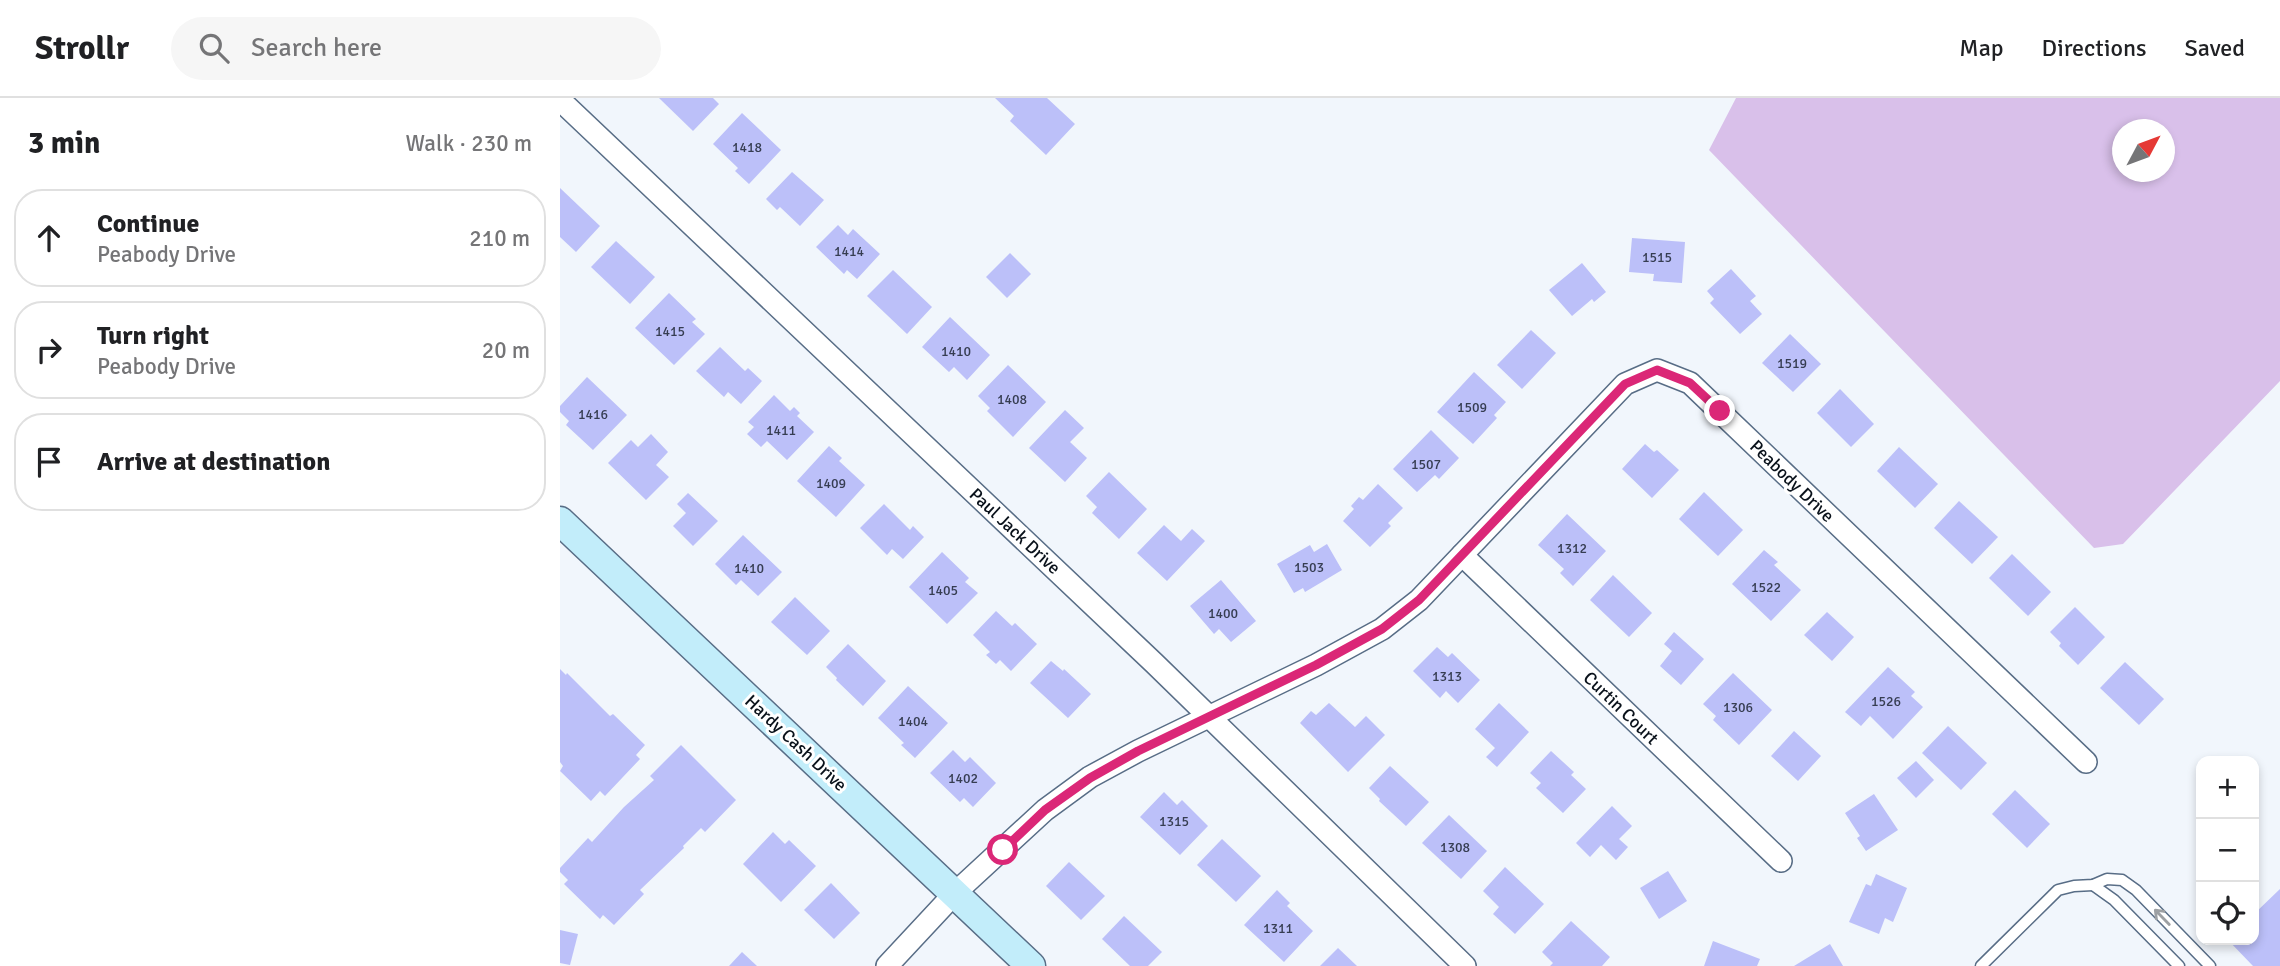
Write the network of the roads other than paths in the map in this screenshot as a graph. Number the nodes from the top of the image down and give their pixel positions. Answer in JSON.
{"nodes":[{"id":1,"x":560,"y":100,"type":"edge"},
{"id":2,"x":560,"y":521,"type":"edge"},
{"id":3,"x":1462,"y":555,"type":"junction"},
{"id":4,"x":1209,"y":717,"type":"junction"},
{"id":5,"x":2086,"y":762,"type":"dead end"},
{"id":6,"x":1781,"y":861,"type":"dead end"},
{"id":7,"x":2093,"y":885,"type":"junction"},
{"id":8,"x":955,"y":892,"type":"junction"},
{"id":9,"x":887,"y":966,"type":"edge"},
{"id":10,"x":1031,"y":966,"type":"edge"},
{"id":11,"x":1465,"y":966,"type":"edge"},
{"id":12,"x":1981,"y":966,"type":"edge"},
{"id":13,"x":2179,"y":966,"type":"edge"},
{"id":14,"x":2210,"y":966,"type":"edge"}],
"edges":[{"from":1,"to":4,"type":"street","name":"Paul Jack Drive"},
{"from":2,"to":8,"type":"street","name":"Hardy Cash Drive"},
{"from":3,"to":4,"type":"street","name":"Peabody Drive"},
{"from":3,"to":5,"type":"street","name":"Peabody Drive"},
{"from":3,"to":6,"type":"street","name":"Curtin Court"},
{"from":4,"to":8,"type":"street","name":"Peabody Drive"},
{"from":4,"to":11,"type":"street","name":"Paul Jack Drive"},
{"from":7,"to":12,"type":"lane"},
{"from":7,"to":13,"type":"lane"},
{"from":14,"to":7,"type":"lane","one_way":true},
{"from":8,"to":9,"type":"street","name":"Peabody Drive"},
{"from":8,"to":10,"type":"street","name":"Hardy Cash Drive"}]}
